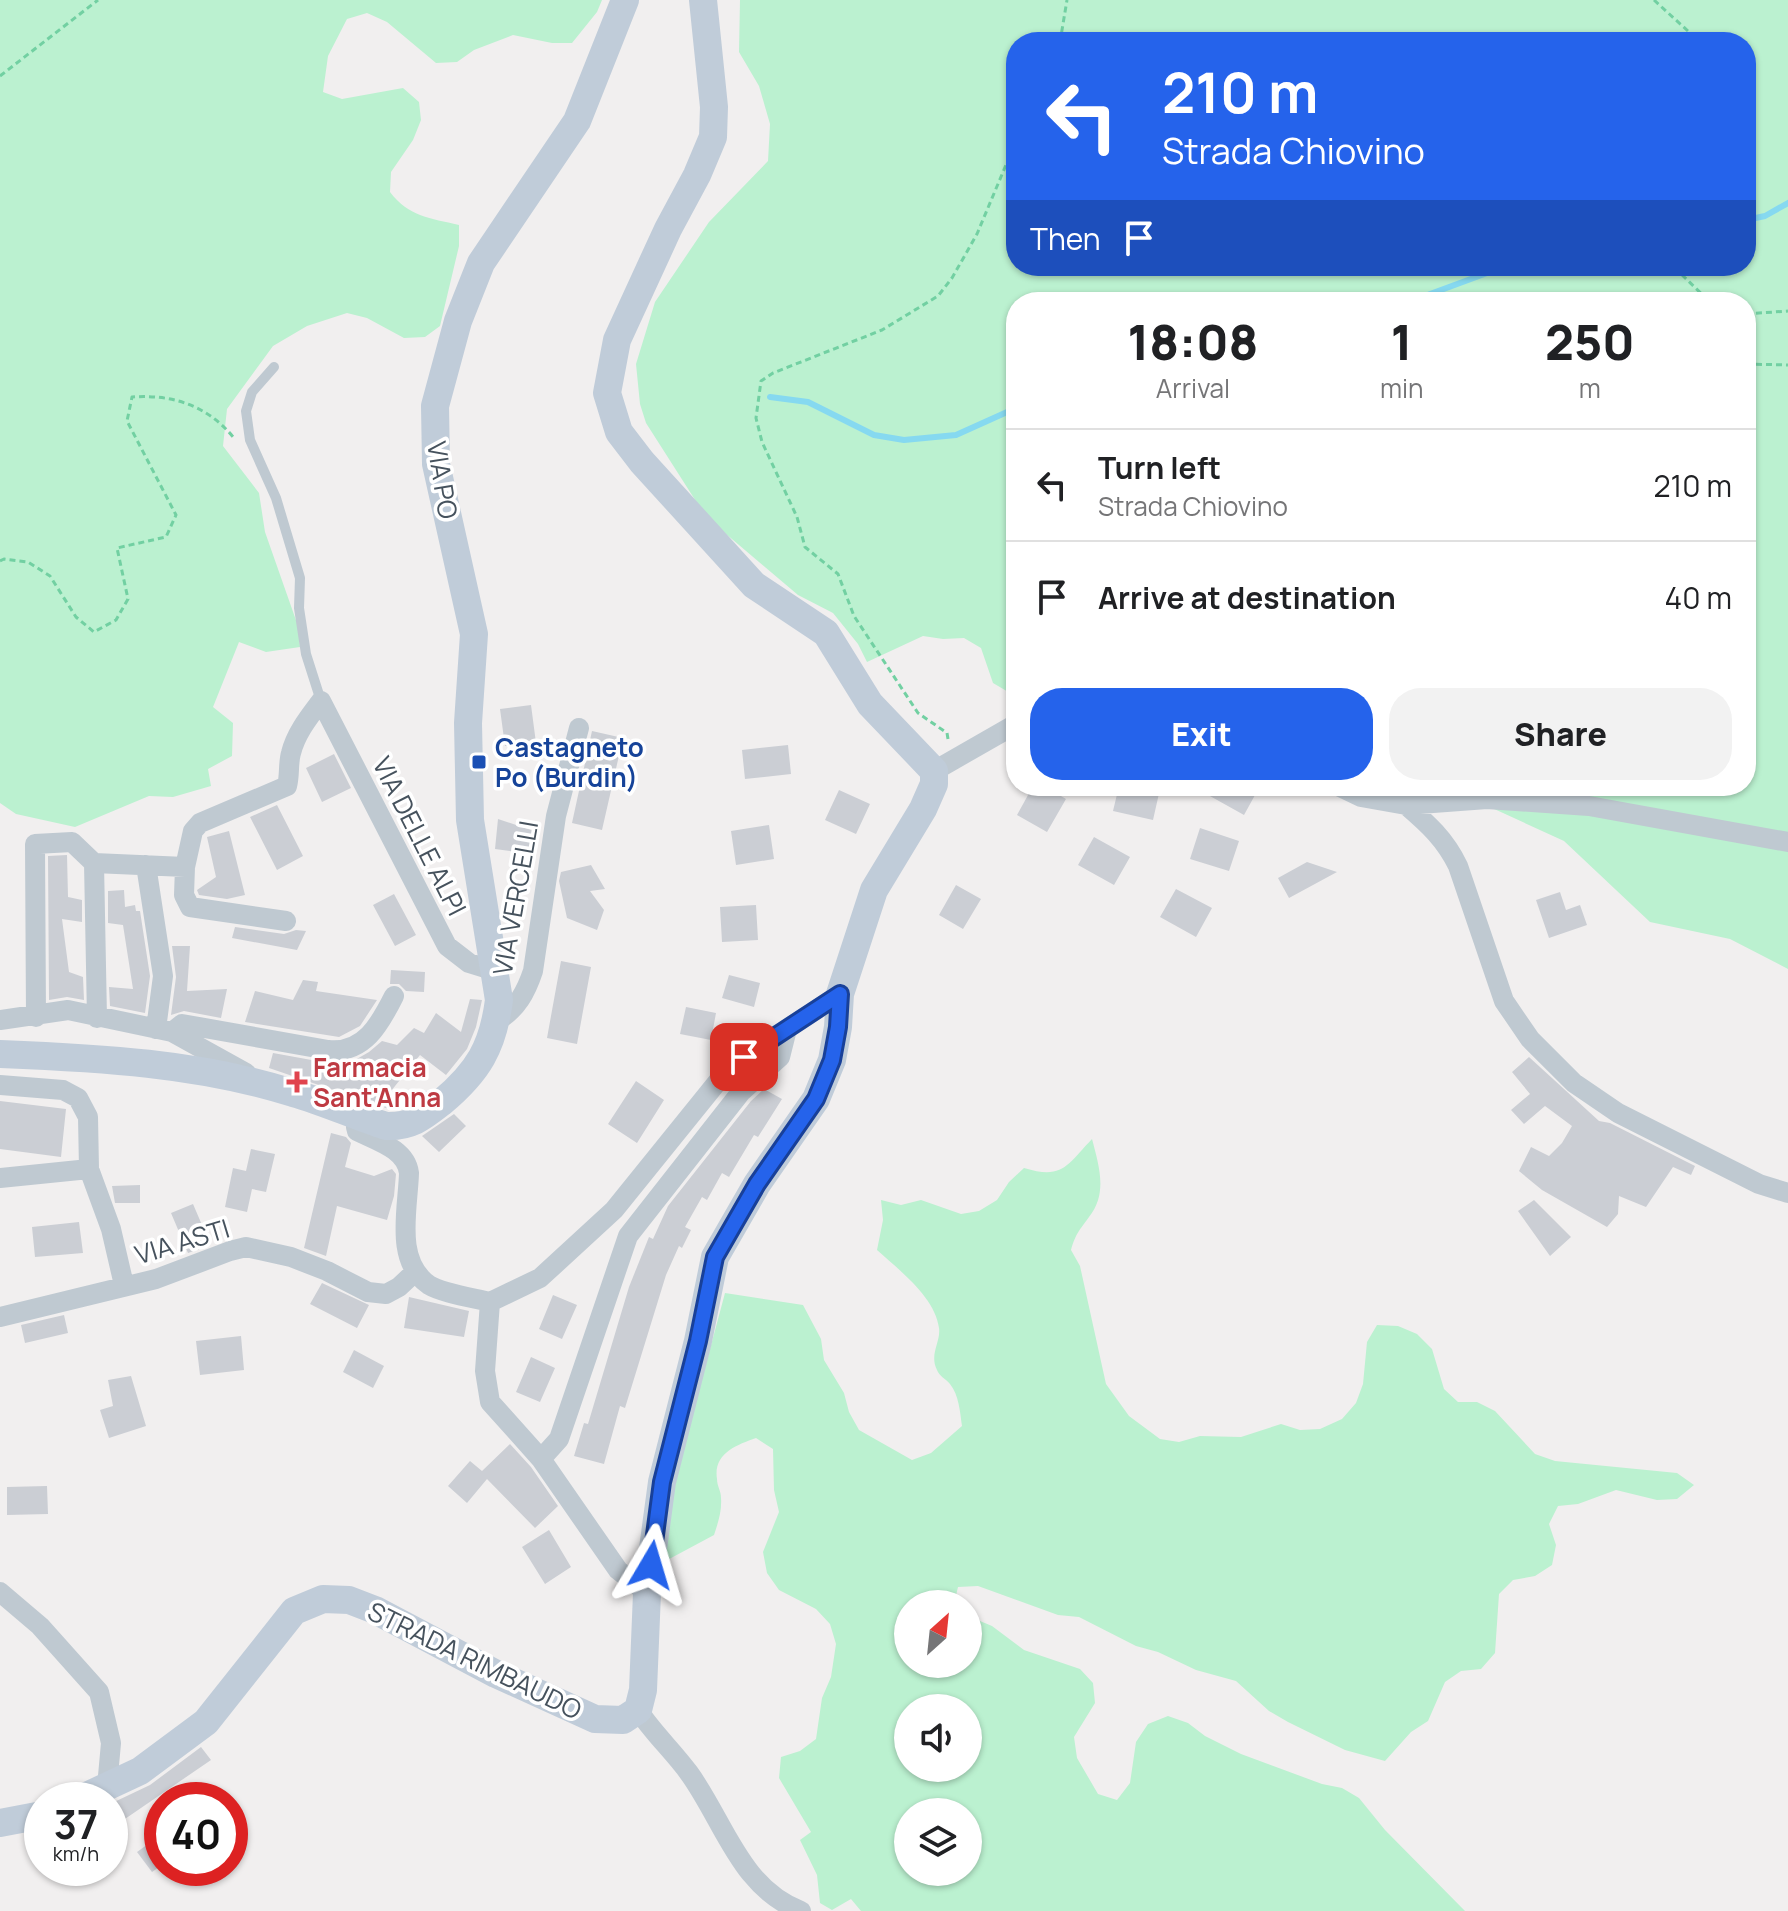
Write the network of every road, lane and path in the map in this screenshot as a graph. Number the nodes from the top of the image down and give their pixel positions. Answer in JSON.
{"nodes":[{"id":1,"x":98,"y":0,"type":"edge"},
{"id":2,"x":625,"y":0,"type":"edge"},
{"id":3,"x":703,"y":0,"type":"edge"},
{"id":4,"x":1067,"y":0,"type":"edge"},
{"id":5,"x":1654,"y":0,"type":"edge"},
{"id":6,"x":1062,"y":32,"type":"edge"},
{"id":7,"x":1689,"y":32,"type":"edge"},
{"id":8,"x":0,"y":76,"type":"edge"},
{"id":9,"x":1006,"y":165,"type":"edge"},
{"id":10,"x":1683,"y":276,"type":"edge"},
{"id":11,"x":1700,"y":292,"type":"edge"},
{"id":12,"x":1788,"y":311,"type":"edge"},
{"id":13,"x":1756,"y":313,"type":"edge"},
{"id":14,"x":1756,"y":364,"type":"edge"},
{"id":15,"x":1788,"y":365,"type":"edge"},
{"id":16,"x":274,"y":367,"type":"dead end"},
{"id":17,"x":237,"y":444,"type":"dead end"},
{"id":18,"x":0,"y":561,"type":"edge"},
{"id":19,"x":321,"y":701,"type":"junction"},
{"id":20,"x":579,"y":728,"type":"dead end"},
{"id":21,"x":1006,"y":730,"type":"edge"},
{"id":22,"x":942,"y":767,"type":"junction"},
{"id":23,"x":1359,"y":796,"type":"edge"},
{"id":24,"x":1406,"y":805,"type":"junction"},
{"id":25,"x":1788,"y":842,"type":"edge"},
{"id":26,"x":94,"y":863,"type":"junction"},
{"id":27,"x":146,"y":865,"type":"junction"},
{"id":28,"x":185,"y":867,"type":"junction"},
{"id":29,"x":286,"y":921,"type":"dead end"},
{"id":30,"x":495,"y":971,"type":"junction"},
{"id":31,"x":840,"y":994,"type":"junction"},
{"id":32,"x":394,"y":996,"type":"dead end"},
{"id":33,"x":498,"y":1011,"type":"junction"},
{"id":34,"x":36,"y":1017,"type":"junction"},
{"id":35,"x":97,"y":1018,"type":"junction"},
{"id":36,"x":0,"y":1020,"type":"edge"},
{"id":37,"x":787,"y":1029,"type":"junction"},
{"id":38,"x":164,"y":1030,"type":"junction"},
{"id":39,"x":0,"y":1054,"type":"edge"},
{"id":40,"x":0,"y":1085,"type":"edge"},
{"id":41,"x":264,"y":1085,"type":"junction"},
{"id":42,"x":360,"y":1118,"type":"junction"},
{"id":43,"x":89,"y":1169,"type":"junction"},
{"id":44,"x":0,"y":1178,"type":"edge"},
{"id":45,"x":1788,"y":1193,"type":"edge"},
{"id":46,"x":415,"y":1272,"type":"junction"},
{"id":47,"x":124,"y":1285,"type":"junction"},
{"id":48,"x":490,"y":1302,"type":"junction"},
{"id":49,"x":0,"y":1317,"type":"edge"},
{"id":50,"x":541,"y":1459,"type":"junction"},
{"id":51,"x":0,"y":1592,"type":"edge"},
{"id":52,"x":647,"y":1593,"type":"junction"},
{"id":53,"x":638,"y":1710,"type":"junction"},
{"id":54,"x":107,"y":1782,"type":"edge"},
{"id":55,"x":117,"y":1782,"type":"edge"},
{"id":56,"x":24,"y":1818,"type":"edge"},
{"id":57,"x":0,"y":1823,"type":"edge"},
{"id":58,"x":801,"y":1911,"type":"edge"}],
"edges":[{"from":1,"to":8,"type":"path"},
{"from":2,"to":30,"type":"street","name":"VIA PO"},
{"from":3,"to":22,"type":"street"},
{"from":4,"to":6,"type":"path"},
{"from":5,"to":7,"type":"path"},
{"from":9,"to":22,"type":"path"},
{"from":10,"to":11,"type":"path"},
{"from":12,"to":13,"type":"path"},
{"from":14,"to":15,"type":"path"},
{"from":16,"to":19,"type":"lane","name":"VIA DELLE ALPI"},
{"from":17,"to":18,"type":"path"},
{"from":19,"to":28,"type":"street"},
{"from":19,"to":30,"type":"street","name":"VIA DELLE ALPI"},
{"from":20,"to":33,"type":"street","name":"VIA VERCELLI"},
{"from":21,"to":22,"type":"street"},
{"from":22,"to":31,"type":"street"},
{"from":23,"to":24,"type":"street"},
{"from":24,"to":25,"type":"street"},
{"from":24,"to":45,"type":"street"},
{"from":26,"to":27,"type":"street"},
{"from":26,"to":34,"type":"street"},
{"from":26,"to":35,"type":"street"},
{"from":27,"to":28,"type":"street"},
{"from":27,"to":38,"type":"street"},
{"from":28,"to":29,"type":"street"},
{"from":30,"to":33,"type":"street","name":"VIA PO"},
{"from":31,"to":37,"type":"street"},
{"from":31,"to":52,"type":"street"},
{"from":32,"to":38,"type":"street"},
{"from":33,"to":42,"type":"street"},
{"from":34,"to":35,"type":"street"},
{"from":34,"to":36,"type":"street"},
{"from":35,"to":38,"type":"street"},
{"from":37,"to":48,"type":"street"},
{"from":37,"to":50,"type":"street"},
{"from":38,"to":41,"type":"street"},
{"from":39,"to":41,"type":"street"},
{"from":40,"to":43,"type":"street"},
{"from":41,"to":42,"type":"street"},
{"from":42,"to":46,"type":"street"},
{"from":43,"to":44,"type":"street"},
{"from":43,"to":47,"type":"street"},
{"from":46,"to":47,"type":"street","name":"VIA ASTI"},
{"from":46,"to":48,"type":"street"},
{"from":47,"to":49,"type":"street","name":"VIA ASTI"},
{"from":48,"to":50,"type":"street"},
{"from":50,"to":52,"type":"street"},
{"from":51,"to":54,"type":"street"},
{"from":52,"to":53,"type":"street"},
{"from":53,"to":55,"type":"street","name":"STRADA RIMBAUDO"},
{"from":53,"to":58,"type":"street"},
{"from":56,"to":57,"type":"street"}]}
